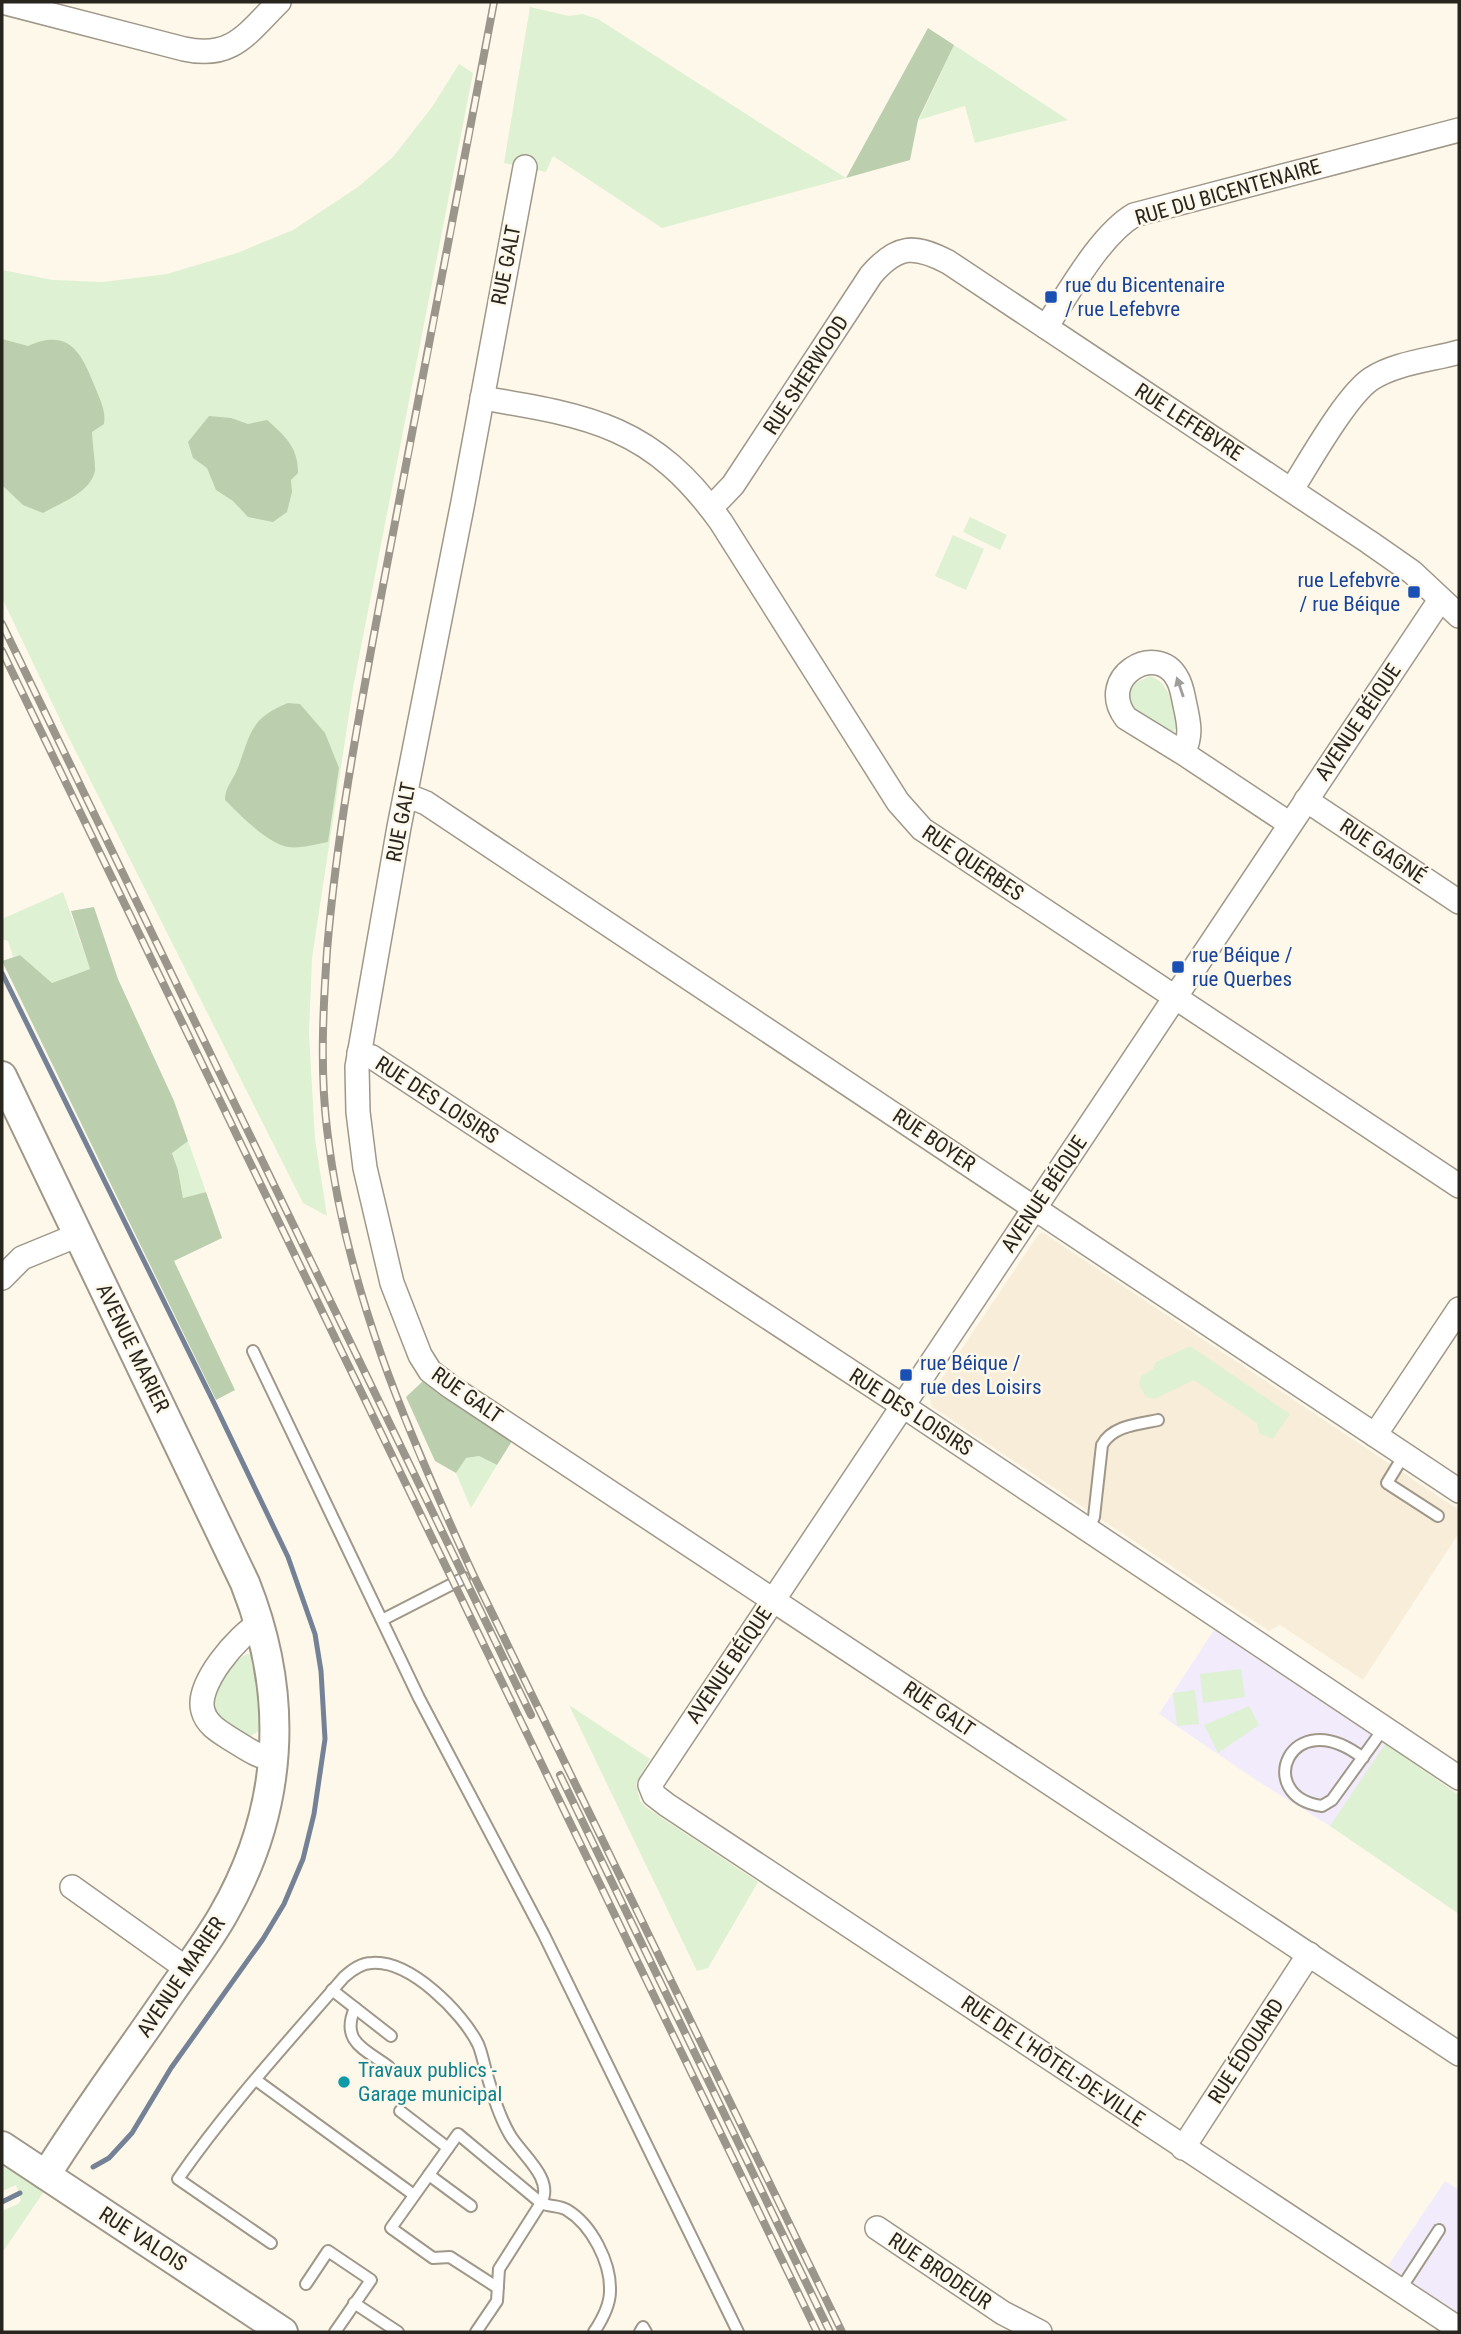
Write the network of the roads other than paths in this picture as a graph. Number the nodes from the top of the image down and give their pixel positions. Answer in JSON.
{"nodes":[{"id":1,"x":2,"y":2,"type":"edge"},
{"id":2,"x":279,"y":2,"type":"edge"},
{"id":3,"x":1459,"y":130,"type":"edge"},
{"id":4,"x":525,"y":167,"type":"dead end"},
{"id":5,"x":907,"y":249,"type":"joint"},
{"id":6,"x":1046,"y":327,"type":"junction"},
{"id":7,"x":1459,"y":352,"type":"edge"},
{"id":8,"x":482,"y":398,"type":"junction"},
{"id":9,"x":1292,"y":489,"type":"junction"},
{"id":10,"x":711,"y":508,"type":"junction"},
{"id":11,"x":1440,"y":600,"type":"junction"},
{"id":12,"x":1459,"y":615,"type":"edge"},
{"id":13,"x":1183,"y":753,"type":"dead end"},
{"id":14,"x":406,"y":795,"type":"junction"},
{"id":15,"x":1306,"y":800,"type":"junction"},
{"id":16,"x":1290,"y":824,"type":"junction"},
{"id":17,"x":1459,"y":902,"type":"edge"},
{"id":18,"x":1175,"y":1000,"type":"junction"},
{"id":19,"x":359,"y":1053,"type":"junction"},
{"id":20,"x":2,"y":1076,"type":"edge"},
{"id":21,"x":1459,"y":1186,"type":"edge"},
{"id":22,"x":1034,"y":1208,"type":"junction"},
{"id":23,"x":78,"y":1235,"type":"junction"},
{"id":24,"x":2,"y":1278,"type":"edge"},
{"id":25,"x":1459,"y":1309,"type":"edge"},
{"id":26,"x":253,"y":1351,"type":"dead end"},
{"id":27,"x":903,"y":1406,"type":"junction"},
{"id":28,"x":1158,"y":1420,"type":"dead end"},
{"id":29,"x":1375,"y":1435,"type":"junction"},
{"id":30,"x":1404,"y":1455,"type":"junction"},
{"id":31,"x":1459,"y":1491,"type":"edge"},
{"id":32,"x":1438,"y":1516,"type":"dead end"},
{"id":33,"x":1088,"y":1531,"type":"junction"},
{"id":34,"x":464,"y":1578,"type":"dead end"},
{"id":35,"x":773,"y":1600,"type":"junction"},
{"id":36,"x":382,"y":1620,"type":"junction"},
{"id":37,"x":260,"y":1623,"type":"junction"},
{"id":38,"x":1384,"y":1728,"type":"junction"},
{"id":39,"x":1363,"y":1758,"type":"junction"},
{"id":40,"x":273,"y":1759,"type":"junction"},
{"id":41,"x":1459,"y":1778,"type":"edge"},
{"id":42,"x":650,"y":1789,"type":"joint"},
{"id":43,"x":72,"y":1887,"type":"dead end"},
{"id":44,"x":1309,"y":1954,"type":"junction"},
{"id":45,"x":187,"y":1969,"type":"junction"},
{"id":46,"x":332,"y":1990,"type":"junction"},
{"id":47,"x":355,"y":2008,"type":"junction"},
{"id":48,"x":391,"y":2036,"type":"dead end"},
{"id":49,"x":1459,"y":2054,"type":"edge"},
{"id":50,"x":389,"y":2067,"type":"dead end"},
{"id":51,"x":256,"y":2080,"type":"junction"},
{"id":52,"x":400,"y":2110,"type":"dead end"},
{"id":53,"x":2,"y":2146,"type":"edge"},
{"id":54,"x":448,"y":2148,"type":"junction"},
{"id":55,"x":1183,"y":2148,"type":"junction"},
{"id":56,"x":46,"y":2175,"type":"junction"},
{"id":57,"x":429,"y":2175,"type":"junction"},
{"id":58,"x":415,"y":2195,"type":"junction"},
{"id":59,"x":541,"y":2203,"type":"junction"},
{"id":60,"x":471,"y":2206,"type":"dead end"},
{"id":61,"x":877,"y":2228,"type":"dead end"},
{"id":62,"x":1439,"y":2230,"type":"dead end"},
{"id":63,"x":271,"y":2242,"type":"dead end"},
{"id":64,"x":306,"y":2284,"type":"dead end"},
{"id":65,"x":498,"y":2288,"type":"junction"},
{"id":66,"x":1400,"y":2290,"type":"junction"},
{"id":67,"x":355,"y":2303,"type":"junction"},
{"id":68,"x":1459,"y":2329,"type":"edge"},
{"id":69,"x":283,"y":2332,"type":"edge"},
{"id":70,"x":335,"y":2332,"type":"edge"},
{"id":71,"x":398,"y":2332,"type":"edge"},
{"id":72,"x":477,"y":2332,"type":"edge"},
{"id":73,"x":594,"y":2332,"type":"edge"},
{"id":74,"x":640,"y":2332,"type":"edge"},
{"id":75,"x":646,"y":2332,"type":"edge"},
{"id":76,"x":738,"y":2332,"type":"edge"},
{"id":77,"x":1040,"y":2332,"type":"edge"}],
"edges":[{"from":1,"to":2,"type":"street"},
{"from":3,"to":6,"type":"street","name":"RUE DU BICENTENAIRE"},
{"from":4,"to":8,"type":"street","name":"RUE GALT"},
{"from":5,"to":6,"type":"street","name":"RUE LEFEBVRE"},
{"from":5,"to":10,"type":"street","name":"RUE SHERWOOD"},
{"from":6,"to":9,"type":"street","name":"RUE LEFEBVRE"},
{"from":7,"to":9,"type":"street"},
{"from":8,"to":10,"type":"street","name":"RUE QUERBES"},
{"from":8,"to":14,"type":"street","name":"RUE GALT"},
{"from":9,"to":11,"type":"street","name":"RUE LEFEBVRE"},
{"from":10,"to":18,"type":"street","name":"RUE QUERBES"},
{"from":11,"to":12,"type":"street","name":"RUE LEFEBVRE"},
{"from":11,"to":15,"type":"street","name":"AVENUE BÉIQUE"},
{"from":13,"to":16,"type":"street"},
{"from":14,"to":19,"type":"street","name":"RUE GALT"},
{"from":14,"to":22,"type":"street","name":"RUE BOYER"},
{"from":15,"to":16,"type":"street","name":"AVENUE BÉIQUE"},
{"from":15,"to":17,"type":"street","name":"RUE GAGNÉ"},
{"from":16,"to":18,"type":"street","name":"AVENUE BÉIQUE"},
{"from":18,"to":21,"type":"street","name":"RUE QUERBES"},
{"from":18,"to":22,"type":"street","name":"AVENUE BÉIQUE"},
{"from":19,"to":27,"type":"street","name":"RUE DES LOISIRS"},
{"from":19,"to":35,"type":"street","name":"RUE GALT"},
{"from":20,"to":23,"type":"street","name":"AVENUE MARIER"},
{"from":22,"to":27,"type":"street","name":"AVENUE BÉIQUE"},
{"from":22,"to":29,"type":"street","name":"RUE BOYER"},
{"from":23,"to":24,"type":"street"},
{"from":23,"to":37,"type":"street","name":"AVENUE MARIER"},
{"from":25,"to":29,"type":"street"},
{"from":26,"to":36,"type":"lane"},
{"from":27,"to":33,"type":"street","name":"RUE DES LOISIRS"},
{"from":27,"to":35,"type":"street","name":"AVENUE BÉIQUE"},
{"from":28,"to":33,"type":"lane"},
{"from":29,"to":30,"type":"street","name":"RUE BOYER"},
{"from":30,"to":31,"type":"street","name":"RUE BOYER"},
{"from":30,"to":32,"type":"lane"},
{"from":33,"to":38,"type":"street","name":"RUE DES LOISIRS"},
{"from":34,"to":36,"type":"lane"},
{"from":35,"to":42,"type":"street","name":"AVENUE BÉIQUE"},
{"from":35,"to":44,"type":"street","name":"RUE GALT"},
{"from":36,"to":76,"type":"lane"},
{"from":37,"to":40,"type":"street","name":"AVENUE MARIER"},
{"from":37,"to":40,"type":"street"},
{"from":38,"to":39,"type":"lane"},
{"from":38,"to":41,"type":"street","name":"RUE DES LOISIRS"},
{"from":39,"to":39,"type":"lane"},
{"from":40,"to":45,"type":"street","name":"AVENUE MARIER"},
{"from":42,"to":55,"type":"street","name":"RUE DE L'HÔTEL-DE-VILLE"},
{"from":43,"to":45,"type":"street"},
{"from":44,"to":49,"type":"street","name":"RUE GALT"},
{"from":44,"to":55,"type":"street","name":"RUE ÉDOUARD"},
{"from":45,"to":56,"type":"street","name":"AVENUE MARIER"},
{"from":46,"to":47,"type":"lane"},
{"from":46,"to":51,"type":"lane"},
{"from":46,"to":59,"type":"lane"},
{"from":47,"to":48,"type":"lane"},
{"from":47,"to":50,"type":"lane"},
{"from":51,"to":58,"type":"lane"},
{"from":51,"to":63,"type":"lane"},
{"from":52,"to":54,"type":"lane"},
{"from":53,"to":56,"type":"street","name":"RUE VALOIS"},
{"from":54,"to":57,"type":"lane"},
{"from":54,"to":59,"type":"lane"},
{"from":55,"to":66,"type":"street","name":"RUE DE L'HÔTEL-DE-VILLE"},
{"from":56,"to":69,"type":"street","name":"RUE VALOIS"},
{"from":57,"to":58,"type":"lane"},
{"from":57,"to":60,"type":"lane"},
{"from":58,"to":65,"type":"lane"},
{"from":59,"to":65,"type":"lane"},
{"from":59,"to":73,"type":"lane"},
{"from":61,"to":77,"type":"street","name":"RUE BRODEUR"},
{"from":62,"to":66,"type":"lane"},
{"from":64,"to":67,"type":"lane"},
{"from":65,"to":72,"type":"lane"},
{"from":66,"to":68,"type":"street","name":"RUE DE L'HÔTEL-DE-VILLE"},
{"from":67,"to":70,"type":"lane"},
{"from":67,"to":71,"type":"lane"},
{"from":74,"to":75,"type":"lane"}]}
